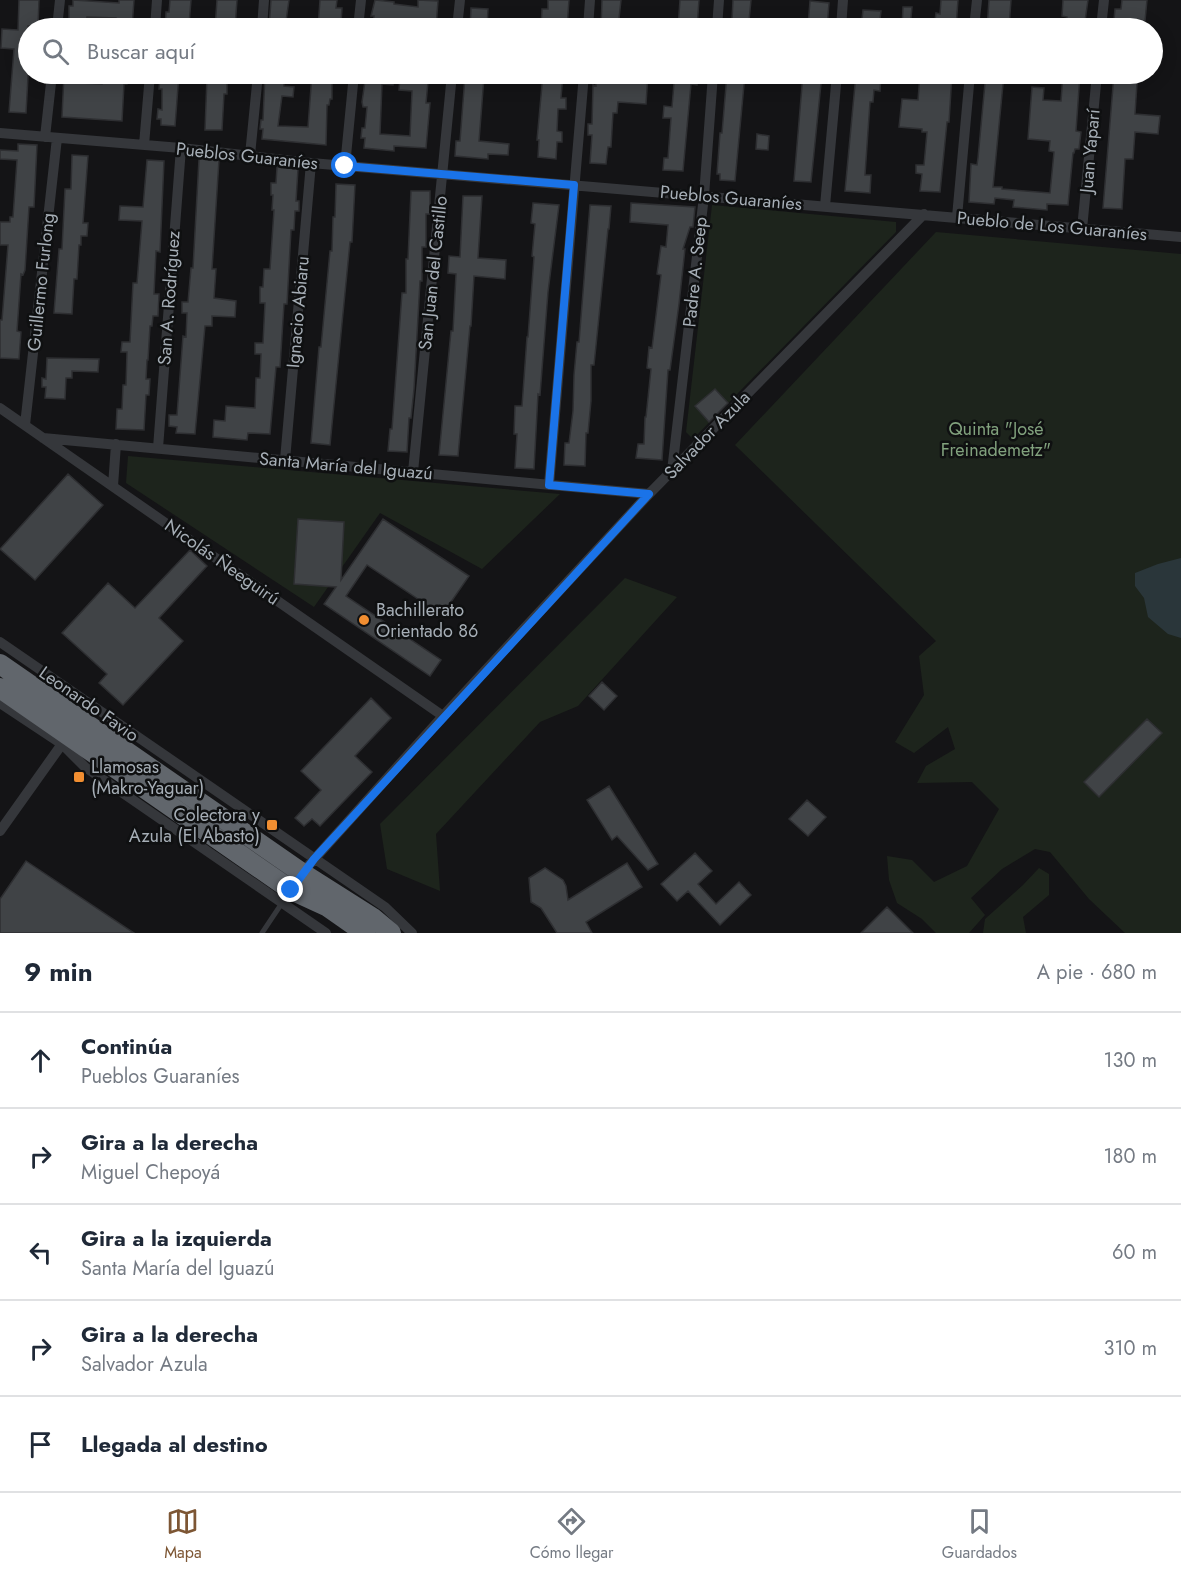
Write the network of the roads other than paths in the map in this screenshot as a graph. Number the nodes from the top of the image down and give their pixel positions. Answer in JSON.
{"nodes":[{"id":1,"x":60,"y":0,"type":"edge"},
{"id":2,"x":158,"y":0,"type":"edge"},
{"id":3,"x":264,"y":0,"type":"edge"},
{"id":4,"x":361,"y":0,"type":"edge"},
{"id":5,"x":460,"y":0,"type":"edge"},
{"id":6,"x":590,"y":0,"type":"edge"},
{"id":7,"x":719,"y":0,"type":"edge"},
{"id":8,"x":843,"y":0,"type":"edge"},
{"id":9,"x":977,"y":0,"type":"edge"},
{"id":10,"x":1104,"y":0,"type":"edge"},
{"id":11,"x":58,"y":18,"type":"edge"},
{"id":12,"x":156,"y":18,"type":"edge"},
{"id":13,"x":263,"y":18,"type":"edge"},
{"id":14,"x":359,"y":18,"type":"edge"},
{"id":15,"x":458,"y":18,"type":"edge"},
{"id":16,"x":589,"y":18,"type":"edge"},
{"id":17,"x":718,"y":18,"type":"edge"},
{"id":18,"x":842,"y":18,"type":"edge"},
{"id":19,"x":975,"y":18,"type":"edge"},
{"id":20,"x":1102,"y":18,"type":"edge"},
{"id":21,"x":52,"y":84,"type":"edge"},
{"id":22,"x":149,"y":84,"type":"edge"},
{"id":23,"x":257,"y":84,"type":"edge"},
{"id":24,"x":353,"y":84,"type":"edge"},
{"id":25,"x":451,"y":84,"type":"edge"},
{"id":26,"x":583,"y":84,"type":"edge"},
{"id":27,"x":712,"y":84,"type":"edge"},
{"id":28,"x":836,"y":84,"type":"edge"},
{"id":29,"x":969,"y":84,"type":"edge"},
{"id":30,"x":1096,"y":84,"type":"edge"},
{"id":31,"x":0,"y":133,"type":"edge"},
{"id":32,"x":51,"y":137,"type":"junction"},
{"id":33,"x":144,"y":145,"type":"junction"},
{"id":34,"x":181,"y":148,"type":"junction"},
{"id":35,"x":250,"y":155,"type":"junction"},
{"id":36,"x":310,"y":163,"type":"junction"},
{"id":37,"x":345,"y":166,"type":"junction"},
{"id":38,"x":442,"y":174,"type":"junction"},
{"id":39,"x":574,"y":185,"type":"junction"},
{"id":40,"x":704,"y":196,"type":"junction"},
{"id":41,"x":825,"y":206,"type":"junction"},
{"id":42,"x":924,"y":214,"type":"junction"},
{"id":43,"x":957,"y":217,"type":"junction"},
{"id":44,"x":1082,"y":229,"type":"junction"},
{"id":45,"x":1181,"y":237,"type":"edge"},
{"id":46,"x":0,"y":408,"type":"edge"},
{"id":47,"x":25,"y":426,"type":"junction"},
{"id":48,"x":43,"y":438,"type":"junction"},
{"id":49,"x":116,"y":444,"type":"junction"},
{"id":50,"x":158,"y":448,"type":"junction"},
{"id":51,"x":285,"y":460,"type":"junction"},
{"id":52,"x":672,"y":471,"type":"junction"},
{"id":53,"x":413,"y":472,"type":"junction"},
{"id":54,"x":549,"y":485,"type":"junction"},
{"id":55,"x":113,"y":486,"type":"junction"},
{"id":56,"x":649,"y":494,"type":"junction"},
{"id":57,"x":0,"y":642,"type":"edge"},
{"id":58,"x":0,"y":664,"type":"edge"},
{"id":59,"x":0,"y":688,"type":"edge"},
{"id":60,"x":0,"y":703,"type":"edge"},
{"id":61,"x":443,"y":716,"type":"junction"},
{"id":62,"x":62,"y":744,"type":"junction"},
{"id":63,"x":0,"y":831,"type":"edge"},
{"id":64,"x":297,"y":881,"type":"junction"},
{"id":65,"x":262,"y":933,"type":"edge"},
{"id":66,"x":326,"y":933,"type":"edge"},
{"id":67,"x":365,"y":933,"type":"edge"},
{"id":68,"x":391,"y":933,"type":"edge"},
{"id":69,"x":412,"y":933,"type":"edge"}],
"edges":[{"from":1,"to":11,"type":"street"},
{"from":2,"to":12,"type":"street"},
{"from":3,"to":13,"type":"street"},
{"from":4,"to":14,"type":"street"},
{"from":5,"to":15,"type":"street"},
{"from":6,"to":16,"type":"street"},
{"from":7,"to":17,"type":"street"},
{"from":8,"to":18,"type":"street"},
{"from":9,"to":19,"type":"street"},
{"from":10,"to":20,"type":"street"},
{"from":21,"to":32,"type":"street","name":"Guillermo Furlong"},
{"from":22,"to":33,"type":"street"},
{"from":23,"to":35,"type":"street"},
{"from":24,"to":37,"type":"street"},
{"from":25,"to":38,"type":"street","name":"San Juan del Castillo"},
{"from":26,"to":39,"type":"street"},
{"from":27,"to":40,"type":"street","name":"Padre A. Seep"},
{"from":28,"to":41,"type":"street"},
{"from":29,"to":43,"type":"street"},
{"from":30,"to":44,"type":"street","name":"Juan Yaparí"},
{"from":31,"to":32,"type":"street","name":"Pueblos Guaraníes"},
{"from":32,"to":33,"type":"street","name":"Pueblos Guaraníes"},
{"from":32,"to":47,"type":"street","name":"Guillermo Furlong"},
{"from":33,"to":34,"type":"street","name":"Pueblos Guaraníes"},
{"from":34,"to":35,"type":"street","name":"Pueblos Guaraníes"},
{"from":34,"to":50,"type":"street","name":"San A. Rodríguez"},
{"from":35,"to":36,"type":"street","name":"Pueblos Guaraníes"},
{"from":36,"to":37,"type":"street","name":"Pueblos Guaraníes"},
{"from":36,"to":51,"type":"street","name":"Ignacio Abiaru"},
{"from":37,"to":38,"type":"street","name":"Pueblos Guaraníes"},
{"from":38,"to":39,"type":"street","name":"Pueblos Guaraníes"},
{"from":38,"to":53,"type":"street","name":"San Juan del Castillo"},
{"from":39,"to":40,"type":"street","name":"Pueblos Guaraníes"},
{"from":39,"to":54,"type":"street"},
{"from":40,"to":41,"type":"street","name":"Pueblos Guaraníes"},
{"from":40,"to":52,"type":"street","name":"Padre A. Seep"},
{"from":41,"to":42,"type":"street","name":"Pueblos Guaraníes"},
{"from":42,"to":43,"type":"street","name":"Pueblo de Los Guaraníes"},
{"from":42,"to":52,"type":"street","name":"Salvador Azula"},
{"from":43,"to":44,"type":"street","name":"Pueblo de Los Guaraníes"},
{"from":44,"to":45,"type":"street","name":"Pueblo de Los Guaraníes"},
{"from":46,"to":47,"type":"street","name":"Nicolás Ñeeguirú"},
{"from":47,"to":48,"type":"street","name":"Nicolás Ñeeguirú"},
{"from":48,"to":49,"type":"street","name":"Santa María del Iguazú"},
{"from":48,"to":55,"type":"street","name":"Nicolás Ñeeguirú"},
{"from":49,"to":50,"type":"street","name":"Santa María del Iguazú"},
{"from":49,"to":55,"type":"street"},
{"from":50,"to":51,"type":"street","name":"Santa María del Iguazú"},
{"from":51,"to":53,"type":"street","name":"Santa María del Iguazú"},
{"from":52,"to":56,"type":"street","name":"Salvador Azula"},
{"from":53,"to":54,"type":"street","name":"Santa María del Iguazú"},
{"from":54,"to":56,"type":"street","name":"Santa María del Iguazú"},
{"from":55,"to":61,"type":"street","name":"Nicolás Ñeeguirú"},
{"from":56,"to":61,"type":"street","name":"Salvador Azula"},
{"from":57,"to":64,"type":"street","name":"Leonardo Favio"},
{"from":58,"to":64,"type":"highway"},
{"from":59,"to":64,"type":"highway"},
{"from":60,"to":62,"type":"street"},
{"from":61,"to":64,"type":"street","name":"Salvador Azula"},
{"from":62,"to":63,"type":"street"},
{"from":62,"to":64,"type":"street"},
{"from":64,"to":65,"type":"lane"},
{"from":64,"to":66,"type":"street"},
{"from":64,"to":67,"type":"highway"},
{"from":64,"to":68,"type":"highway"},
{"from":64,"to":69,"type":"street","name":"Leonardo Favio"}]}
